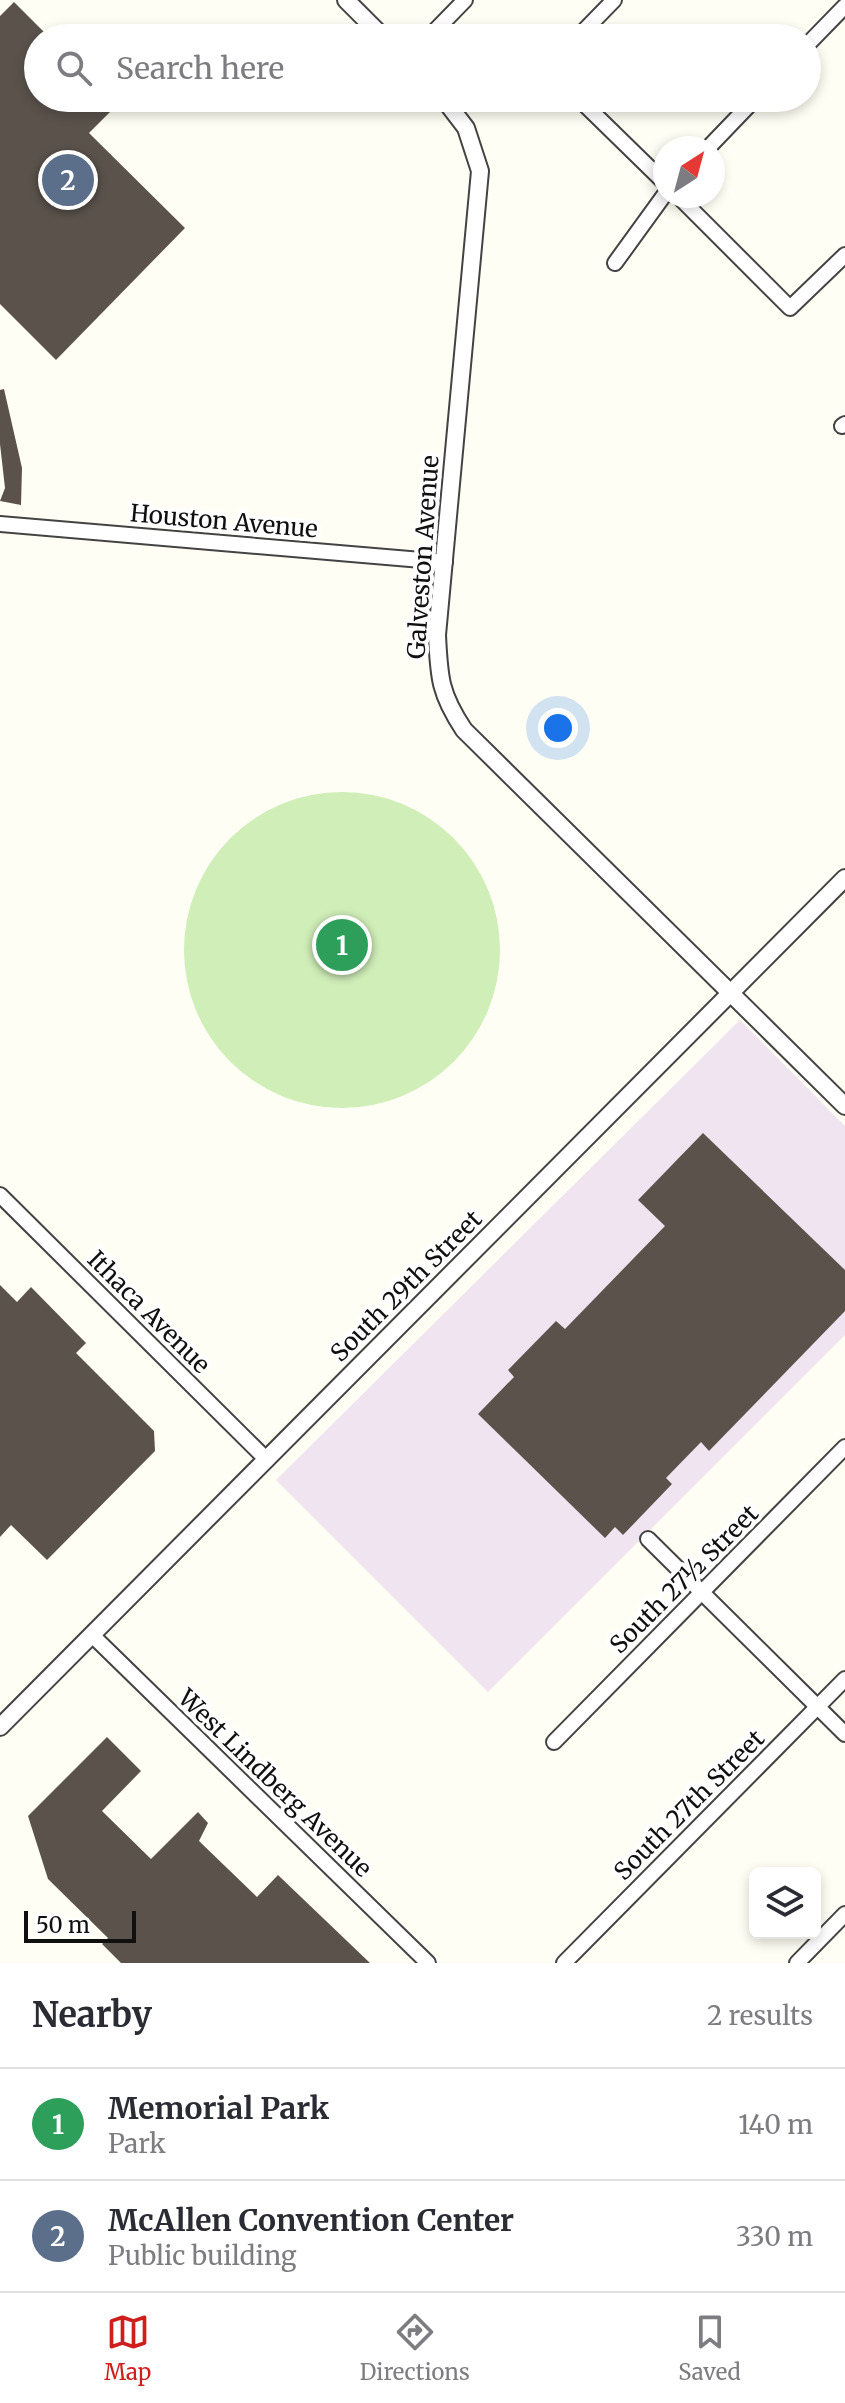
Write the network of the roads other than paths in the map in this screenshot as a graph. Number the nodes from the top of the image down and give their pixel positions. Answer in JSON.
{"nodes":[{"id":1,"x":346,"y":0,"type":"edge"},
{"id":2,"x":465,"y":0,"type":"edge"},
{"id":3,"x":614,"y":0,"type":"edge"},
{"id":4,"x":845,"y":6,"type":"edge"},
{"id":5,"x":370,"y":24,"type":"edge"},
{"id":6,"x":442,"y":24,"type":"edge"},
{"id":7,"x":591,"y":24,"type":"edge"},
{"id":8,"x":821,"y":31,"type":"edge"},
{"id":9,"x":454,"y":112,"type":"edge"},
{"id":10,"x":592,"y":112,"type":"edge"},
{"id":11,"x":743,"y":112,"type":"edge"},
{"id":12,"x":720,"y":136,"type":"edge"},
{"id":13,"x":653,"y":171,"type":"edge"},
{"id":14,"x":655,"y":208,"type":"edge"},
{"id":15,"x":690,"y":208,"type":"edge"},
{"id":16,"x":845,"y":255,"type":"edge"},
{"id":17,"x":615,"y":263,"type":"dead end"},
{"id":18,"x":0,"y":524,"type":"edge"},
{"id":19,"x":445,"y":562,"type":"junction"},
{"id":20,"x":845,"y":878,"type":"edge"},
{"id":21,"x":730,"y":995,"type":"junction"},
{"id":22,"x":845,"y":1106,"type":"edge"},
{"id":23,"x":0,"y":1195,"type":"edge"},
{"id":24,"x":845,"y":1447,"type":"edge"},
{"id":25,"x":267,"y":1460,"type":"junction"},
{"id":26,"x":648,"y":1539,"type":"dead end"},
{"id":27,"x":700,"y":1594,"type":"junction"},
{"id":28,"x":92,"y":1635,"type":"junction"},
{"id":29,"x":845,"y":1679,"type":"edge"},
{"id":30,"x":817,"y":1707,"type":"junction"},
{"id":31,"x":0,"y":1727,"type":"edge"},
{"id":32,"x":845,"y":1734,"type":"edge"},
{"id":33,"x":554,"y":1742,"type":"dead end"},
{"id":34,"x":845,"y":1914,"type":"edge"},
{"id":35,"x":428,"y":1963,"type":"edge"},
{"id":36,"x":564,"y":1963,"type":"edge"},
{"id":37,"x":797,"y":1963,"type":"edge"}],
"edges":[{"from":1,"to":5,"type":"street"},
{"from":2,"to":6,"type":"street"},
{"from":3,"to":7,"type":"street"},
{"from":4,"to":8,"type":"street"},
{"from":9,"to":19,"type":"street","name":"Galveston Avenue"},
{"from":10,"to":13,"type":"street"},
{"from":11,"to":12,"type":"street"},
{"from":14,"to":17,"type":"street"},
{"from":15,"to":16,"type":"street"},
{"from":18,"to":19,"type":"street","name":"Houston Avenue"},
{"from":19,"to":21,"type":"street","name":"Galveston Avenue"},
{"from":20,"to":21,"type":"street","name":"South 29th Street"},
{"from":21,"to":22,"type":"street","name":"Galveston Avenue"},
{"from":21,"to":25,"type":"street","name":"South 29th Street"},
{"from":23,"to":25,"type":"street","name":"Ithaca Avenue"},
{"from":24,"to":27,"type":"street","name":"South 27½ Street"},
{"from":25,"to":28,"type":"street","name":"South 29th Street"},
{"from":26,"to":27,"type":"street"},
{"from":27,"to":30,"type":"street"},
{"from":27,"to":33,"type":"street","name":"South 27½ Street"},
{"from":28,"to":31,"type":"street","name":"South 29th Street"},
{"from":28,"to":35,"type":"street","name":"West Lindberg Avenue"},
{"from":29,"to":30,"type":"street","name":"South 27th Street"},
{"from":30,"to":32,"type":"street"},
{"from":30,"to":36,"type":"street","name":"South 27th Street"},
{"from":34,"to":37,"type":"street"}]}
